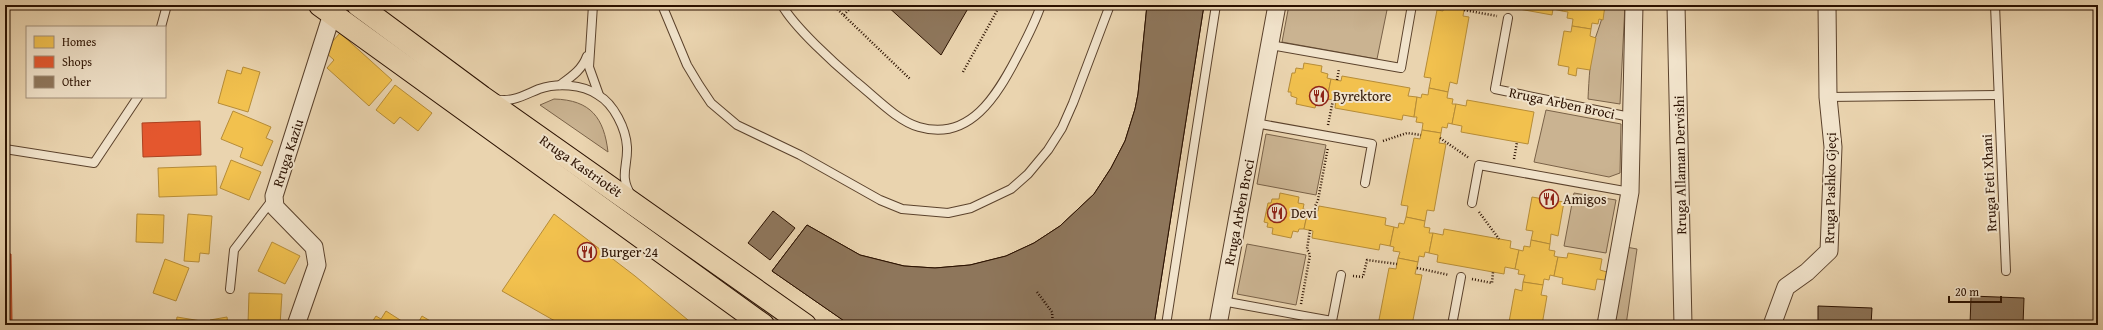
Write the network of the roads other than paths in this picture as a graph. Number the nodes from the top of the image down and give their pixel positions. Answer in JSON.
{"nodes":[{"id":1,"x":167,"y":5,"type":"edge"},
{"id":2,"x":358,"y":5,"type":"edge"},
{"id":3,"x":593,"y":5,"type":"edge"},
{"id":4,"x":662,"y":5,"type":"edge"},
{"id":5,"x":782,"y":5,"type":"edge"},
{"id":6,"x":1041,"y":5,"type":"edge"},
{"id":7,"x":1110,"y":5,"type":"edge"},
{"id":8,"x":1216,"y":5,"type":"edge"},
{"id":9,"x":1277,"y":5,"type":"edge"},
{"id":10,"x":1412,"y":5,"type":"edge"},
{"id":11,"x":1634,"y":5,"type":"edge"},
{"id":12,"x":1676,"y":5,"type":"edge"},
{"id":13,"x":1827,"y":5,"type":"edge"},
{"id":14,"x":1995,"y":5,"type":"edge"},
{"id":15,"x":326,"y":9,"type":"edge"},
{"id":16,"x":1508,"y":18,"type":"road end"},
{"id":17,"x":161,"y":26,"type":"edge"},
{"id":18,"x":1270,"y":45,"type":"junction"},
{"id":19,"x":589,"y":49,"type":"junction"},
{"id":20,"x":560,"y":85,"type":"junction"},
{"id":21,"x":599,"y":95,"type":"junction"},
{"id":22,"x":1998,"y":95,"type":"junction"},
{"id":23,"x":1828,"y":96,"type":"junction"},
{"id":24,"x":482,"y":97,"type":"junction"},
{"id":25,"x":137,"y":98,"type":"edge"},
{"id":26,"x":1630,"y":117,"type":"junction"},
{"id":27,"x":1255,"y":123,"type":"junction"},
{"id":28,"x":5,"y":149,"type":"edge"},
{"id":29,"x":1365,"y":182,"type":"dead end"},
{"id":30,"x":1630,"y":192,"type":"junction"},
{"id":31,"x":274,"y":196,"type":"junction"},
{"id":32,"x":1472,"y":203,"type":"road end"},
{"id":33,"x":638,"y":206,"type":"junction"},
{"id":34,"x":2006,"y":271,"type":"dead end"},
{"id":35,"x":1341,"y":276,"type":"road end"},
{"id":36,"x":1461,"y":278,"type":"dead end"},
{"id":37,"x":230,"y":289,"type":"dead end"},
{"id":38,"x":1222,"y":301,"type":"junction"},
{"id":39,"x":296,"y":325,"type":"edge"},
{"id":40,"x":763,"y":325,"type":"edge"},
{"id":41,"x":805,"y":325,"type":"edge"},
{"id":42,"x":1166,"y":325,"type":"edge"},
{"id":43,"x":1218,"y":325,"type":"edge"},
{"id":44,"x":1452,"y":325,"type":"edge"},
{"id":45,"x":1606,"y":325,"type":"edge"},
{"id":46,"x":1684,"y":325,"type":"edge"},
{"id":47,"x":1772,"y":325,"type":"edge"}],
"edges":[{"from":1,"to":17,"type":"lane"},
{"from":2,"to":24,"type":"main road","name":"Rruga Kastriotët"},
{"from":3,"to":19,"type":"lane"},
{"from":4,"to":7,"type":"lane"},
{"from":5,"to":6,"type":"lane"},
{"from":8,"to":42,"type":"lane"},
{"from":9,"to":18,"type":"street","name":"Rruga Arben Broci"},
{"from":10,"to":18,"type":"lane"},
{"from":11,"to":26,"type":"street","name":"Rruga Arben Broci"},
{"from":12,"to":46,"type":"street","name":"Rruga Allaman Dervishi"},
{"from":13,"to":23,"type":"street","name":"Rruga Pashko Gjeçi"},
{"from":14,"to":22,"type":"lane","name":"Rruga Feti Xhani"},
{"from":15,"to":31,"type":"street","name":"Rruga Kaziu"},
{"from":15,"to":40,"type":"main road","name":"Rruga Kastriotët"},
{"from":16,"to":26,"type":"lane","name":"Rruga Arben Broci"},
{"from":18,"to":27,"type":"street","name":"Rruga Arben Broci"},
{"from":19,"to":20,"type":"lane"},
{"from":19,"to":21,"type":"lane"},
{"from":20,"to":21,"type":"lane"},
{"from":20,"to":24,"type":"lane"},
{"from":21,"to":33,"type":"lane"},
{"from":22,"to":23,"type":"lane"},
{"from":22,"to":34,"type":"lane","name":"Rruga Feti Xhani"},
{"from":23,"to":47,"type":"street","name":"Rruga Pashko Gjeçi"},
{"from":24,"to":33,"type":"main road","name":"Rruga Kastriotët"},
{"from":25,"to":28,"type":"lane"},
{"from":26,"to":30,"type":"street","name":"Rruga Arben Broci"},
{"from":27,"to":29,"type":"lane"},
{"from":27,"to":38,"type":"street","name":"Rruga Arben Broci"},
{"from":30,"to":32,"type":"lane"},
{"from":30,"to":45,"type":"street","name":"Rruga Arben Broci"},
{"from":31,"to":37,"type":"lane"},
{"from":31,"to":39,"type":"street","name":"Rruga Kaziu"},
{"from":33,"to":41,"type":"main road","name":"Rruga Kastriotët"},
{"from":35,"to":38,"type":"lane"},
{"from":36,"to":44,"type":"lane"},
{"from":38,"to":43,"type":"street","name":"Rruga Arben Broci"}]}
